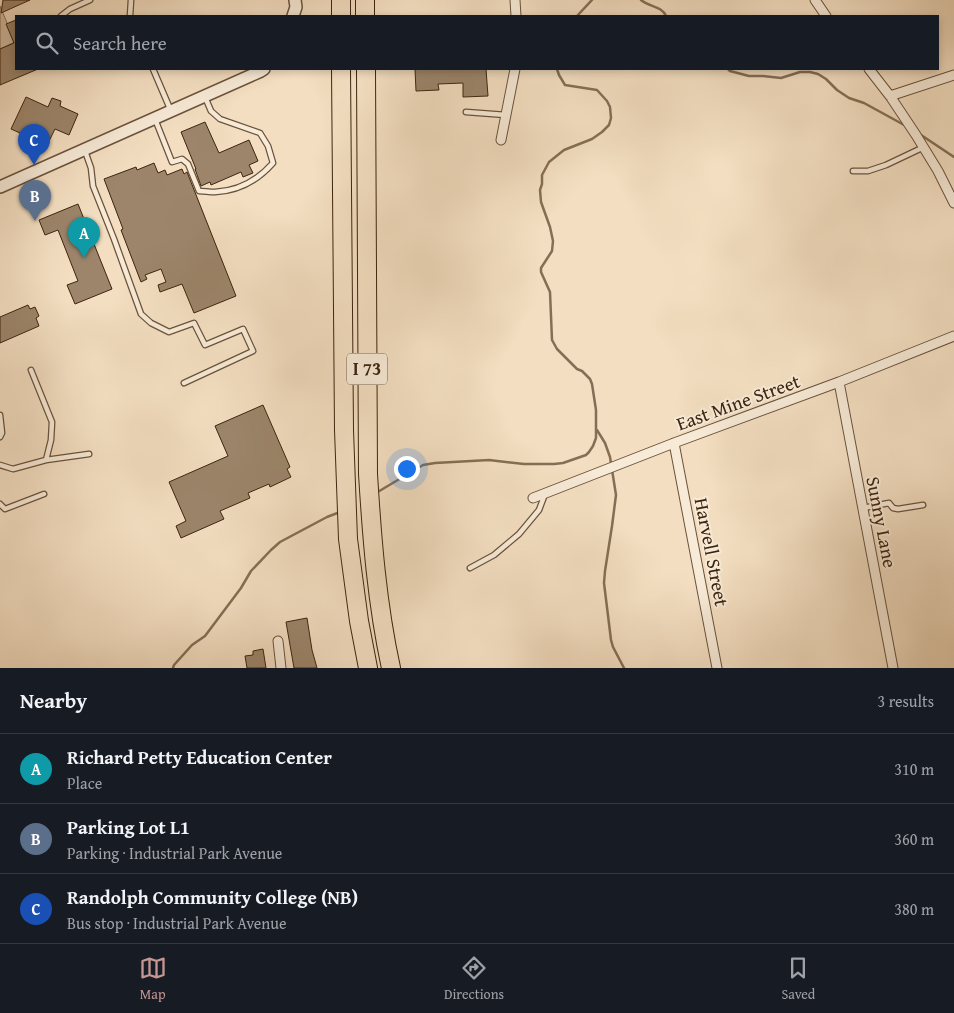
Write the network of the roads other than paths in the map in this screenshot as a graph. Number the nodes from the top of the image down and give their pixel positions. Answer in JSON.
{"nodes":[{"id":1,"x":90,"y":0,"type":"edge"},
{"id":2,"x":131,"y":0,"type":"edge"},
{"id":3,"x":295,"y":0,"type":"edge"},
{"id":4,"x":340,"y":0,"type":"edge"},
{"id":5,"x":365,"y":0,"type":"edge"},
{"id":6,"x":515,"y":0,"type":"edge"},
{"id":7,"x":815,"y":0,"type":"edge"},
{"id":8,"x":62,"y":15,"type":"edge"},
{"id":9,"x":130,"y":15,"type":"edge"},
{"id":10,"x":293,"y":15,"type":"edge"},
{"id":11,"x":341,"y":15,"type":"edge"},
{"id":12,"x":365,"y":15,"type":"edge"},
{"id":13,"x":516,"y":15,"type":"edge"},
{"id":14,"x":825,"y":15,"type":"edge"},
{"id":15,"x":153,"y":70,"type":"edge"},
{"id":16,"x":263,"y":70,"type":"edge"},
{"id":17,"x":341,"y":70,"type":"edge"},
{"id":18,"x":366,"y":70,"type":"edge"},
{"id":19,"x":515,"y":70,"type":"edge"},
{"id":20,"x":869,"y":70,"type":"edge"},
{"id":21,"x":954,"y":75,"type":"edge"},
{"id":22,"x":890,"y":96,"type":"junction"},
{"id":23,"x":205,"y":97,"type":"junction"},
{"id":24,"x":172,"y":112,"type":"junction"},
{"id":25,"x":466,"y":112,"type":"dead end"},
{"id":26,"x":506,"y":115,"type":"junction"},
{"id":27,"x":155,"y":119,"type":"junction"},
{"id":28,"x":501,"y":140,"type":"dead end"},
{"id":29,"x":924,"y":147,"type":"junction"},
{"id":30,"x":84,"y":150,"type":"junction"},
{"id":31,"x":853,"y":171,"type":"dead end"},
{"id":32,"x":0,"y":187,"type":"edge"},
{"id":33,"x":954,"y":204,"type":"edge"},
{"id":34,"x":954,"y":336,"type":"edge"},
{"id":35,"x":31,"y":370,"type":"dead end"},
{"id":36,"x":840,"y":382,"type":"junction"},
{"id":37,"x":184,"y":383,"type":"dead end"},
{"id":38,"x":0,"y":415,"type":"edge"},
{"id":39,"x":0,"y":437,"type":"edge"},
{"id":40,"x":674,"y":443,"type":"junction"},
{"id":41,"x":89,"y":454,"type":"dead end"},
{"id":42,"x":46,"y":460,"type":"junction"},
{"id":43,"x":0,"y":465,"type":"edge"},
{"id":44,"x":546,"y":493,"type":"junction"},
{"id":45,"x":44,"y":494,"type":"dead end"},
{"id":46,"x":533,"y":498,"type":"dead end"},
{"id":47,"x":0,"y":504,"type":"edge"},
{"id":48,"x":923,"y":505,"type":"dead end"},
{"id":49,"x":863,"y":508,"type":"junction"},
{"id":50,"x":470,"y":568,"type":"dead end"},
{"id":51,"x":278,"y":641,"type":"dead end"},
{"id":52,"x":281,"y":668,"type":"edge"},
{"id":53,"x":368,"y":668,"type":"edge"},
{"id":54,"x":391,"y":668,"type":"edge"},
{"id":55,"x":717,"y":668,"type":"edge"},
{"id":56,"x":893,"y":668,"type":"edge"}],
"edges":[{"from":1,"to":8,"type":"lane"},
{"from":2,"to":9,"type":"lane"},
{"from":3,"to":10,"type":"street"},
{"from":4,"to":11,"type":"highway"},
{"from":5,"to":12,"type":"highway"},
{"from":6,"to":13,"type":"street"},
{"from":7,"to":14,"type":"street"},
{"from":15,"to":24,"type":"lane"},
{"from":16,"to":23,"type":"street"},
{"from":17,"to":53,"type":"highway","number":"I 73"},
{"from":18,"to":54,"type":"highway","number":"I 73"},
{"from":19,"to":26,"type":"street"},
{"from":20,"to":22,"type":"street"},
{"from":21,"to":22,"type":"street"},
{"from":22,"to":29,"type":"street"},
{"from":23,"to":24,"type":"street"},
{"from":23,"to":27,"type":"lane"},
{"from":24,"to":27,"type":"street"},
{"from":25,"to":26,"type":"lane"},
{"from":26,"to":28,"type":"street"},
{"from":27,"to":30,"type":"street"},
{"from":29,"to":31,"type":"lane"},
{"from":29,"to":33,"type":"street"},
{"from":30,"to":32,"type":"street"},
{"from":30,"to":37,"type":"lane"},
{"from":34,"to":36,"type":"street","name":"East Mine Street"},
{"from":35,"to":42,"type":"lane"},
{"from":36,"to":40,"type":"street","name":"East Mine Street"},
{"from":36,"to":49,"type":"street","name":"Sunny Lane"},
{"from":38,"to":39,"type":"lane"},
{"from":40,"to":44,"type":"street","name":"East Mine Street"},
{"from":40,"to":55,"type":"street","name":"Harvell Street"},
{"from":41,"to":42,"type":"lane"},
{"from":42,"to":43,"type":"lane"},
{"from":44,"to":46,"type":"street","name":"East Mine Street"},
{"from":44,"to":50,"type":"lane"},
{"from":45,"to":47,"type":"lane"},
{"from":48,"to":49,"type":"lane"},
{"from":49,"to":56,"type":"street","name":"Sunny Lane"},
{"from":51,"to":52,"type":"street"}]}
